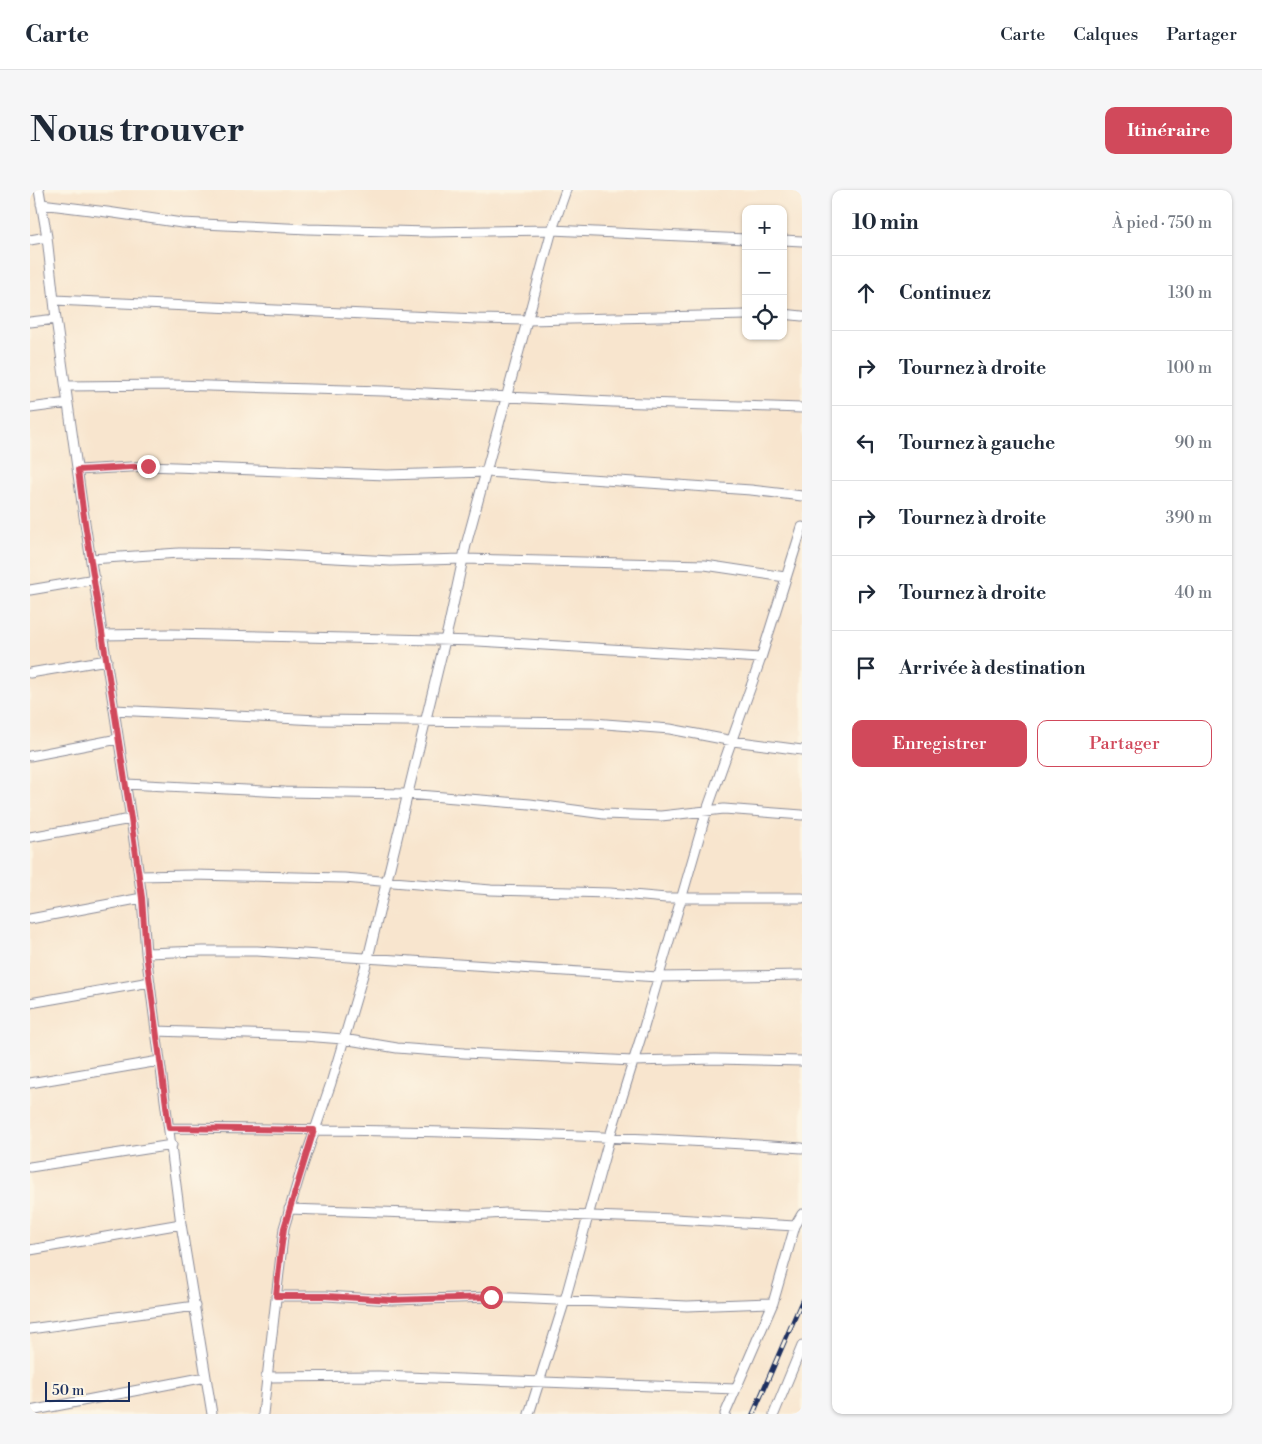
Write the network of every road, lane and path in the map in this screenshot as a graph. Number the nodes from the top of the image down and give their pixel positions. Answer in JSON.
{"nodes":[{"id":1,"x":39,"y":190,"type":"edge"},
{"id":2,"x":566,"y":190,"type":"edge"},
{"id":3,"x":41,"y":204,"type":"junction"},
{"id":4,"x":552,"y":230,"type":"junction"},
{"id":5,"x":47,"y":238,"type":"junction"},
{"id":6,"x":742,"y":238,"type":"edge"},
{"id":7,"x":30,"y":240,"type":"edge"},
{"id":8,"x":787,"y":240,"type":"edge"},
{"id":9,"x":802,"y":241,"type":"edge"},
{"id":10,"x":54,"y":300,"type":"junction"},
{"id":11,"x":787,"y":314,"type":"edge"},
{"id":12,"x":742,"y":315,"type":"edge"},
{"id":13,"x":802,"y":316,"type":"edge"},
{"id":14,"x":56,"y":318,"type":"junction"},
{"id":15,"x":527,"y":320,"type":"junction"},
{"id":16,"x":30,"y":322,"type":"edge"},
{"id":17,"x":66,"y":386,"type":"junction"},
{"id":18,"x":506,"y":397,"type":"junction"},
{"id":19,"x":68,"y":402,"type":"junction"},
{"id":20,"x":30,"y":408,"type":"edge"},
{"id":21,"x":802,"y":408,"type":"edge"},
{"id":22,"x":78,"y":470,"type":"junction"},
{"id":23,"x":487,"y":472,"type":"junction"},
{"id":24,"x":802,"y":496,"type":"edge"},
{"id":25,"x":802,"y":527,"type":"edge"},
{"id":26,"x":91,"y":559,"type":"junction"},
{"id":27,"x":463,"y":559,"type":"junction"},
{"id":28,"x":785,"y":577,"type":"junction"},
{"id":29,"x":94,"y":578,"type":"junction"},
{"id":30,"x":30,"y":590,"type":"edge"},
{"id":31,"x":102,"y":635,"type":"junction"},
{"id":32,"x":444,"y":641,"type":"junction"},
{"id":33,"x":761,"y":658,"type":"junction"},
{"id":34,"x":107,"y":660,"type":"junction"},
{"id":35,"x":30,"y":673,"type":"edge"},
{"id":36,"x":114,"y":710,"type":"junction"},
{"id":37,"x":425,"y":722,"type":"junction"},
{"id":38,"x":118,"y":739,"type":"junction"},
{"id":39,"x":732,"y":741,"type":"junction"},
{"id":40,"x":802,"y":750,"type":"edge"},
{"id":41,"x":30,"y":756,"type":"edge"},
{"id":42,"x":126,"y":784,"type":"junction"},
{"id":43,"x":406,"y":794,"type":"junction"},
{"id":44,"x":707,"y":810,"type":"junction"},
{"id":45,"x":802,"y":815,"type":"edge"},
{"id":46,"x":131,"y":819,"type":"junction"},
{"id":47,"x":30,"y":837,"type":"edge"},
{"id":48,"x":138,"y":876,"type":"junction"},
{"id":49,"x":386,"y":882,"type":"junction"},
{"id":50,"x":142,"y":898,"type":"junction"},
{"id":51,"x":802,"y":898,"type":"edge"},
{"id":52,"x":681,"y":899,"type":"junction"},
{"id":53,"x":30,"y":919,"type":"edge"},
{"id":54,"x":146,"y":953,"type":"junction"},
{"id":55,"x":368,"y":958,"type":"junction"},
{"id":56,"x":802,"y":975,"type":"edge"},
{"id":57,"x":658,"y":977,"type":"junction"},
{"id":58,"x":150,"y":982,"type":"junction"},
{"id":59,"x":30,"y":1003,"type":"edge"},
{"id":60,"x":156,"y":1031,"type":"junction"},
{"id":61,"x":343,"y":1039,"type":"junction"},
{"id":62,"x":159,"y":1061,"type":"junction"},
{"id":63,"x":633,"y":1061,"type":"junction"},
{"id":64,"x":802,"y":1061,"type":"edge"},
{"id":65,"x":30,"y":1084,"type":"edge"},
{"id":66,"x":169,"y":1128,"type":"junction"},
{"id":67,"x":314,"y":1130,"type":"junction"},
{"id":68,"x":610,"y":1136,"type":"junction"},
{"id":69,"x":172,"y":1145,"type":"junction"},
{"id":70,"x":802,"y":1148,"type":"edge"},
{"id":71,"x":30,"y":1167,"type":"edge"},
{"id":72,"x":289,"y":1210,"type":"junction"},
{"id":73,"x":802,"y":1214,"type":"edge"},
{"id":74,"x":587,"y":1217,"type":"junction"},
{"id":75,"x":181,"y":1224,"type":"junction"},
{"id":76,"x":795,"y":1226,"type":"junction"},
{"id":77,"x":30,"y":1250,"type":"edge"},
{"id":78,"x":276,"y":1296,"type":"junction"},
{"id":79,"x":565,"y":1300,"type":"junction"},
{"id":80,"x":773,"y":1304,"type":"junction"},
{"id":81,"x":195,"y":1306,"type":"junction"},
{"id":82,"x":30,"y":1329,"type":"edge"},
{"id":83,"x":802,"y":1346,"type":"edge"},
{"id":84,"x":266,"y":1376,"type":"junction"},
{"id":85,"x":206,"y":1377,"type":"junction"},
{"id":86,"x":540,"y":1381,"type":"junction"},
{"id":87,"x":736,"y":1389,"type":"junction"},
{"id":88,"x":30,"y":1411,"type":"edge"},
{"id":89,"x":212,"y":1414,"type":"edge"},
{"id":90,"x":262,"y":1414,"type":"edge"},
{"id":91,"x":530,"y":1414,"type":"edge"},
{"id":92,"x":724,"y":1414,"type":"edge"},
{"id":93,"x":774,"y":1414,"type":"edge"}],
"edges":[{"from":1,"to":3,"type":"street"},
{"from":2,"to":4,"type":"street"},
{"from":3,"to":4,"type":"street"},
{"from":3,"to":5,"type":"street"},
{"from":4,"to":6,"type":"street"},
{"from":4,"to":15,"type":"street"},
{"from":5,"to":7,"type":"street"},
{"from":5,"to":10,"type":"street"},
{"from":8,"to":9,"type":"street"},
{"from":10,"to":14,"type":"street"},
{"from":10,"to":15,"type":"street"},
{"from":11,"to":13,"type":"street"},
{"from":12,"to":15,"type":"street"},
{"from":14,"to":16,"type":"street"},
{"from":14,"to":17,"type":"street"},
{"from":15,"to":18,"type":"street"},
{"from":17,"to":18,"type":"street"},
{"from":17,"to":19,"type":"street"},
{"from":18,"to":21,"type":"street"},
{"from":18,"to":23,"type":"street"},
{"from":19,"to":20,"type":"street"},
{"from":19,"to":22,"type":"street"},
{"from":22,"to":23,"type":"street"},
{"from":22,"to":26,"type":"street"},
{"from":23,"to":24,"type":"street"},
{"from":23,"to":27,"type":"street"},
{"from":25,"to":28,"type":"street"},
{"from":26,"to":27,"type":"street"},
{"from":26,"to":29,"type":"street"},
{"from":27,"to":28,"type":"street"},
{"from":27,"to":32,"type":"street"},
{"from":28,"to":33,"type":"street"},
{"from":29,"to":30,"type":"street"},
{"from":29,"to":31,"type":"street"},
{"from":31,"to":32,"type":"street"},
{"from":31,"to":34,"type":"street"},
{"from":32,"to":33,"type":"street"},
{"from":32,"to":37,"type":"street"},
{"from":33,"to":39,"type":"street"},
{"from":34,"to":35,"type":"street"},
{"from":34,"to":36,"type":"street"},
{"from":36,"to":37,"type":"street"},
{"from":36,"to":38,"type":"street"},
{"from":37,"to":39,"type":"street"},
{"from":37,"to":43,"type":"street"},
{"from":38,"to":41,"type":"street"},
{"from":38,"to":42,"type":"street"},
{"from":39,"to":40,"type":"street"},
{"from":39,"to":44,"type":"street"},
{"from":42,"to":43,"type":"street"},
{"from":42,"to":46,"type":"street"},
{"from":43,"to":44,"type":"street"},
{"from":43,"to":49,"type":"street"},
{"from":44,"to":45,"type":"street"},
{"from":44,"to":52,"type":"street"},
{"from":46,"to":47,"type":"street"},
{"from":46,"to":48,"type":"street"},
{"from":48,"to":49,"type":"street"},
{"from":48,"to":50,"type":"street"},
{"from":49,"to":52,"type":"street"},
{"from":49,"to":55,"type":"street"},
{"from":50,"to":53,"type":"street"},
{"from":50,"to":54,"type":"street"},
{"from":51,"to":52,"type":"street"},
{"from":52,"to":57,"type":"street"},
{"from":54,"to":55,"type":"street"},
{"from":54,"to":58,"type":"street"},
{"from":55,"to":57,"type":"street"},
{"from":55,"to":61,"type":"street"},
{"from":56,"to":57,"type":"street"},
{"from":57,"to":63,"type":"street"},
{"from":58,"to":59,"type":"street"},
{"from":58,"to":60,"type":"street"},
{"from":60,"to":61,"type":"street"},
{"from":60,"to":62,"type":"street"},
{"from":61,"to":63,"type":"street"},
{"from":61,"to":67,"type":"street"},
{"from":62,"to":65,"type":"street"},
{"from":62,"to":66,"type":"street"},
{"from":63,"to":64,"type":"street"},
{"from":63,"to":68,"type":"street"},
{"from":66,"to":67,"type":"street"},
{"from":66,"to":69,"type":"street"},
{"from":67,"to":68,"type":"street"},
{"from":67,"to":72,"type":"street"},
{"from":68,"to":70,"type":"street"},
{"from":68,"to":74,"type":"street"},
{"from":69,"to":71,"type":"street"},
{"from":69,"to":75,"type":"street"},
{"from":72,"to":74,"type":"street"},
{"from":72,"to":78,"type":"street"},
{"from":73,"to":76,"type":"street"},
{"from":74,"to":76,"type":"street"},
{"from":74,"to":79,"type":"street"},
{"from":75,"to":77,"type":"street"},
{"from":75,"to":81,"type":"street"},
{"from":76,"to":80,"type":"street"},
{"from":78,"to":79,"type":"street"},
{"from":78,"to":84,"type":"street"},
{"from":79,"to":80,"type":"street"},
{"from":79,"to":86,"type":"street"},
{"from":80,"to":87,"type":"street"},
{"from":81,"to":82,"type":"street"},
{"from":81,"to":85,"type":"street"},
{"from":83,"to":93,"type":"street"},
{"from":84,"to":86,"type":"street"},
{"from":84,"to":90,"type":"street"},
{"from":85,"to":88,"type":"street"},
{"from":85,"to":89,"type":"street"},
{"from":86,"to":87,"type":"street"},
{"from":86,"to":91,"type":"street"},
{"from":87,"to":92,"type":"street"}]}
